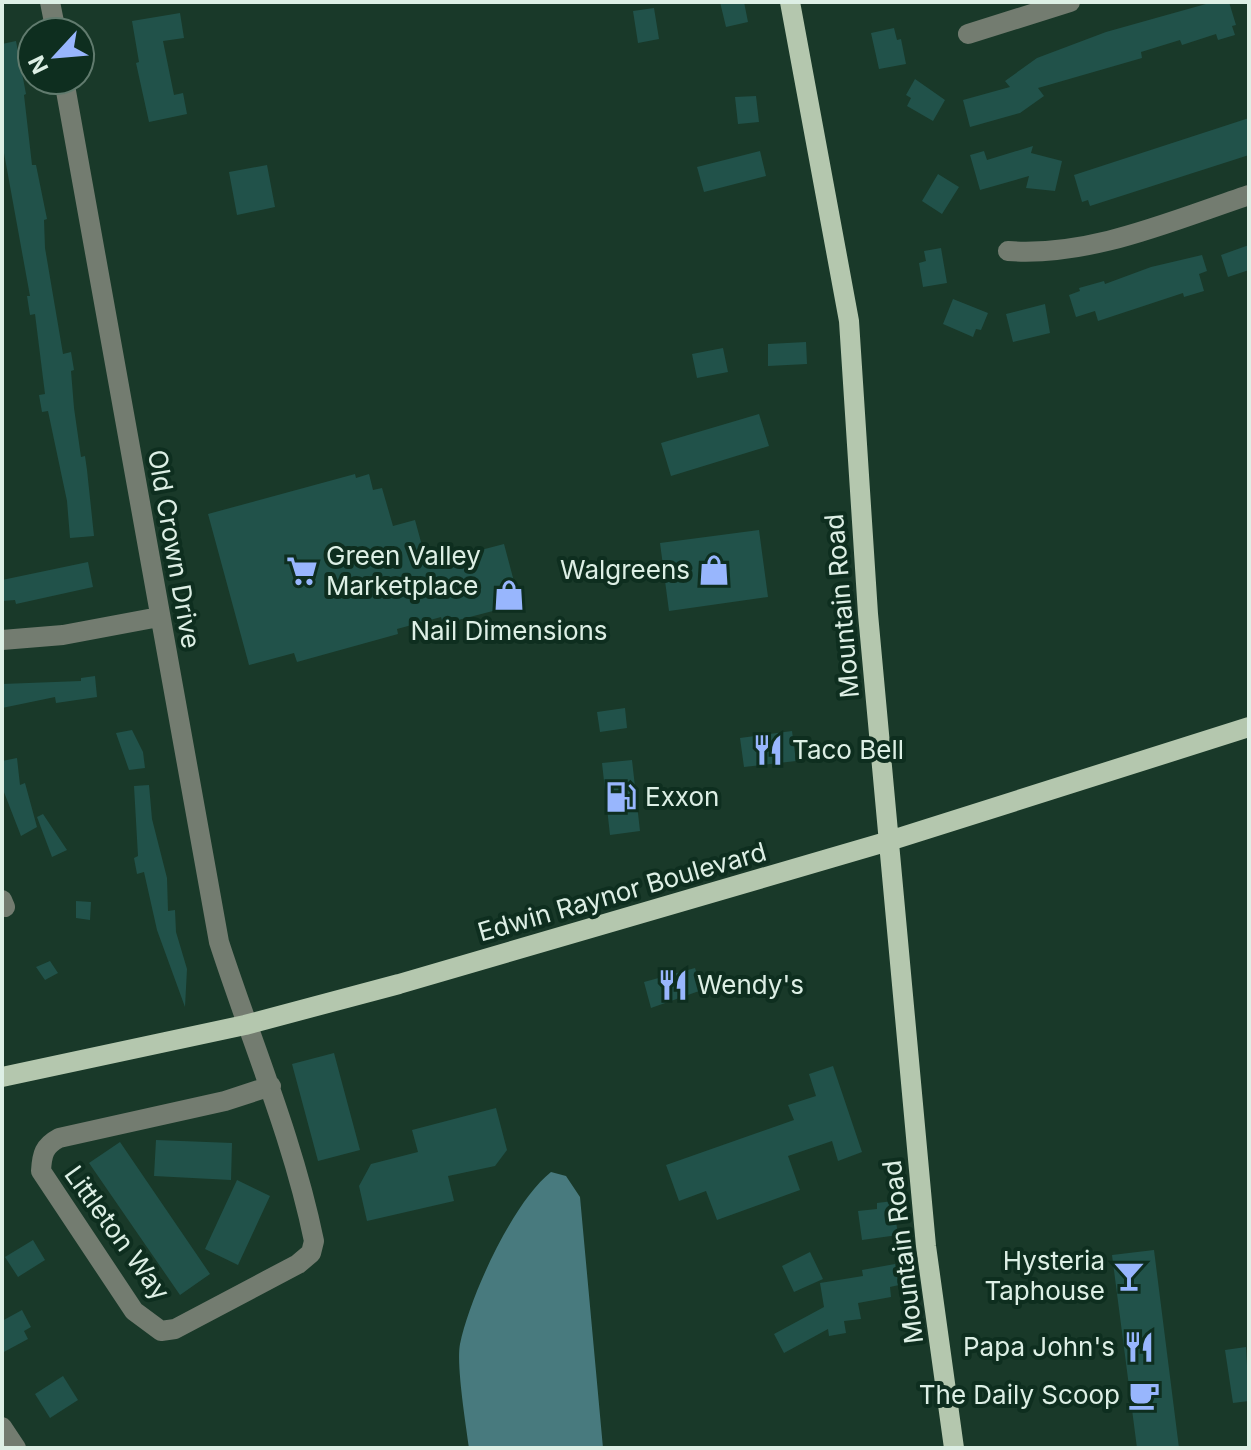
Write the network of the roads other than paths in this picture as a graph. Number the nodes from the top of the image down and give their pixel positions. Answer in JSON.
{"nodes":[{"id":1,"x":790,"y":2,"type":"edge"},
{"id":2,"x":1070,"y":2,"type":"edge"},
{"id":3,"x":968,"y":34,"type":"dead end"},
{"id":4,"x":67,"y":96,"type":"edge"},
{"id":5,"x":1249,"y":195,"type":"edge"},
{"id":6,"x":1008,"y":251,"type":"dead end"},
{"id":7,"x":159,"y":617,"type":"junction"},
{"id":8,"x":2,"y":640,"type":"edge"},
{"id":9,"x":1249,"y":727,"type":"edge"},
{"id":10,"x":889,"y":841,"type":"junction"},
{"id":11,"x":245,"y":1025,"type":"junction"},
{"id":12,"x":2,"y":1077,"type":"edge"},
{"id":13,"x":271,"y":1086,"type":"junction"},
{"id":14,"x":2,"y":1427,"type":"edge"},
{"id":15,"x":16,"y":1448,"type":"edge"},
{"id":16,"x":954,"y":1448,"type":"edge"}],
"edges":[{"from":1,"to":10,"type":"main road","name":"Mountain Road"},
{"from":2,"to":3,"type":"street"},
{"from":4,"to":7,"type":"street","name":"Old Crown Drive"},
{"from":5,"to":6,"type":"street"},
{"from":7,"to":8,"type":"street"},
{"from":7,"to":11,"type":"street","name":"Old Crown Drive"},
{"from":9,"to":10,"type":"main road","name":"Edwin Raynor Boulevard"},
{"from":10,"to":11,"type":"main road","name":"Edwin Raynor Boulevard"},
{"from":10,"to":16,"type":"main road","name":"Mountain Road"},
{"from":11,"to":12,"type":"main road","name":"Edwin Raynor Boulevard"},
{"from":11,"to":13,"type":"street","name":"Littleton Way"},
{"from":13,"to":13,"type":"street","name":"Littleton Way"},
{"from":14,"to":15,"type":"street"}]}
